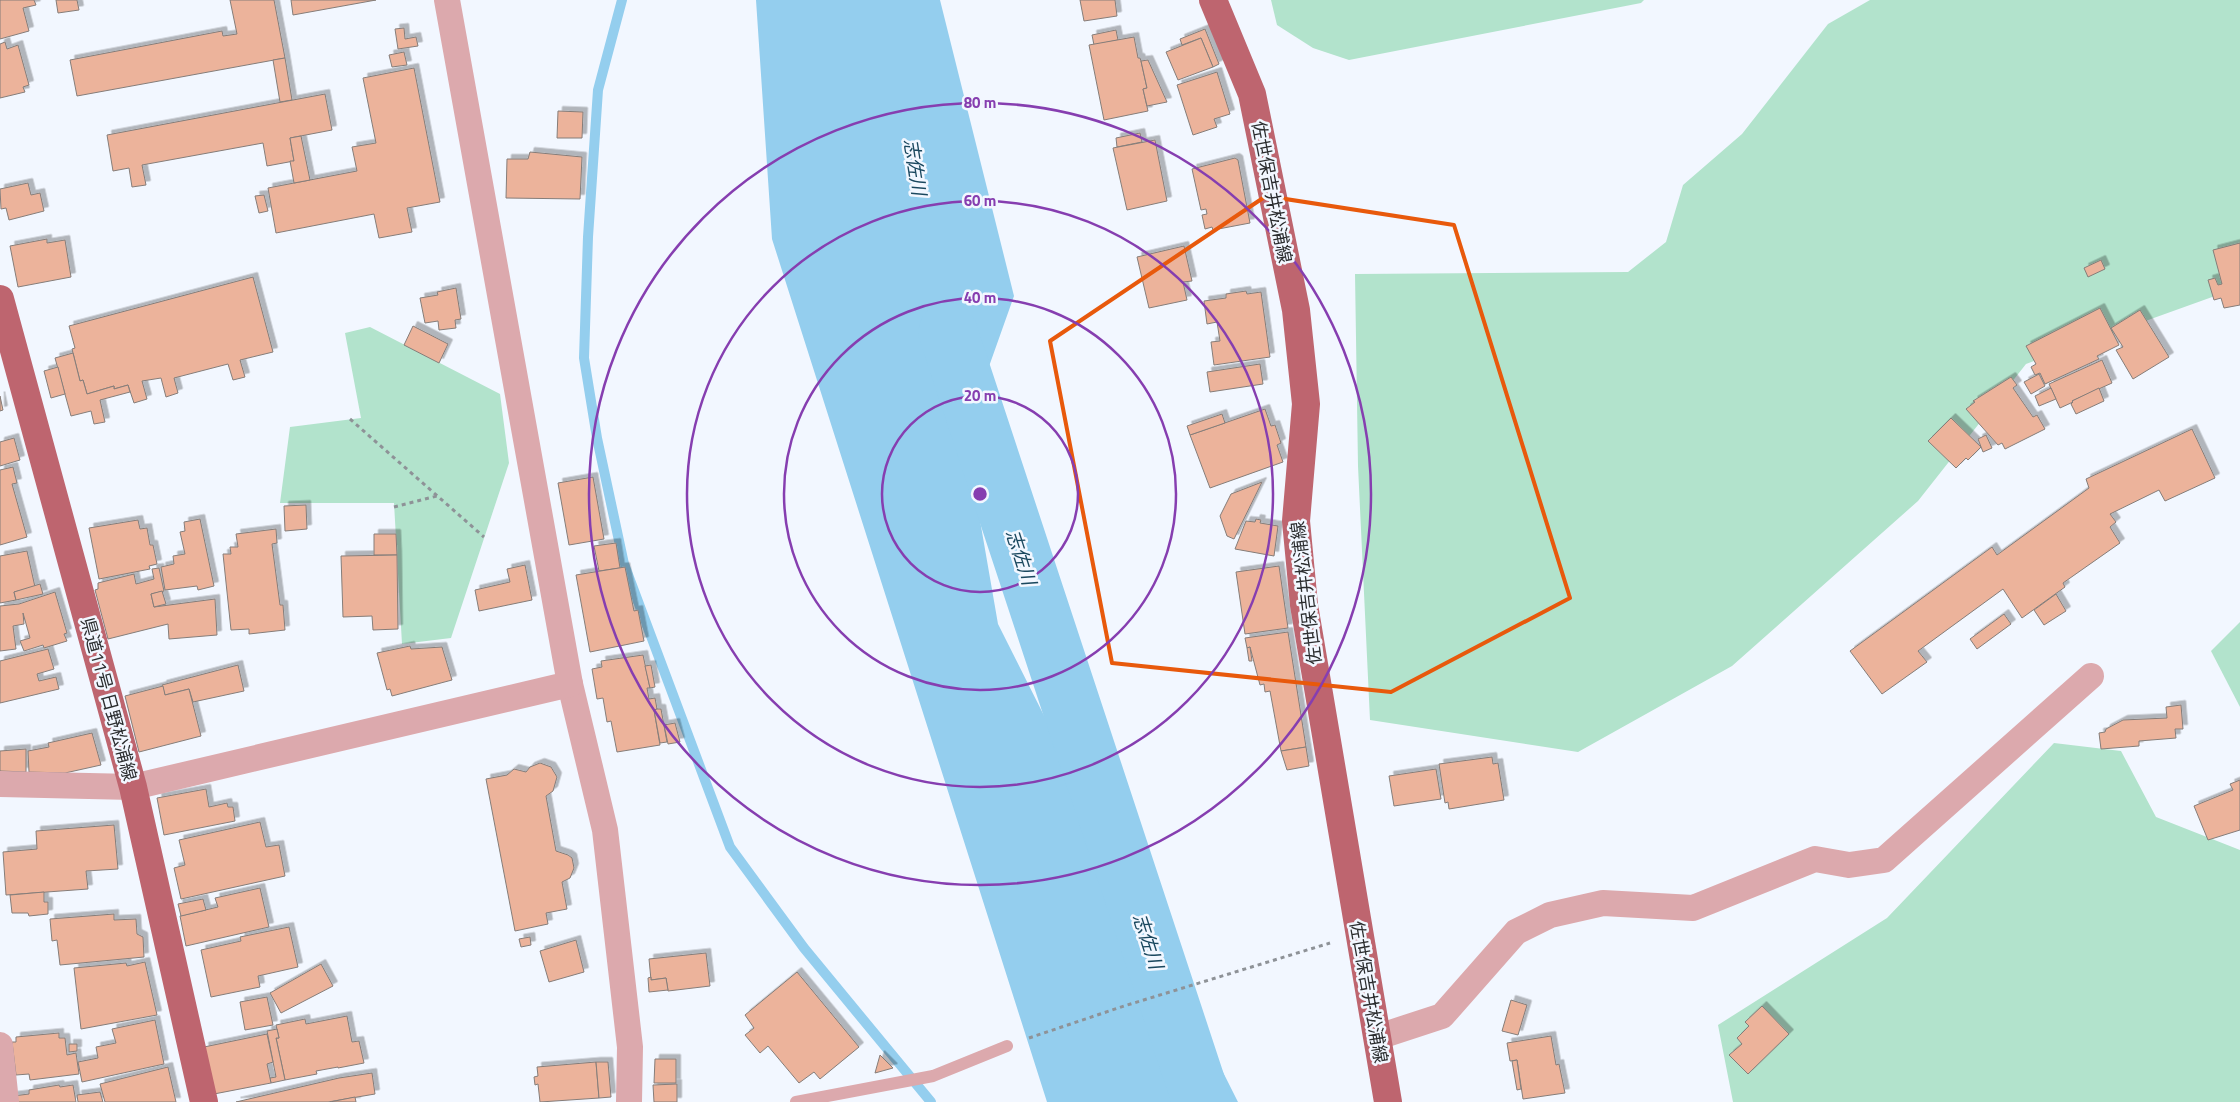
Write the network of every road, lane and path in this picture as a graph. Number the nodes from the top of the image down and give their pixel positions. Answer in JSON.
{"nodes":[{"id":1,"x":446,"y":0,"type":"edge"},
{"id":2,"x":1214,"y":0,"type":"edge"},
{"id":3,"x":0,"y":299,"type":"edge"},
{"id":4,"x":350,"y":419,"type":"dead end"},
{"id":5,"x":437,"y":496,"type":"junction"},
{"id":6,"x":394,"y":507,"type":"dead end"},
{"id":7,"x":484,"y":537,"type":"dead end"},
{"id":8,"x":2091,"y":676,"type":"dead end"},
{"id":9,"x":570,"y":684,"type":"junction"},
{"id":10,"x":0,"y":784,"type":"edge"},
{"id":11,"x":133,"y":787,"type":"junction"},
{"id":12,"x":1360,"y":934,"type":"junction"},
{"id":13,"x":1378,"y":1037,"type":"junction"},
{"id":14,"x":0,"y":1045,"type":"edge"},
{"id":15,"x":1007,"y":1046,"type":"joint"},
{"id":16,"x":6,"y":1102,"type":"edge"},
{"id":17,"x":204,"y":1102,"type":"edge"},
{"id":18,"x":629,"y":1102,"type":"edge"},
{"id":19,"x":796,"y":1102,"type":"edge"},
{"id":20,"x":1388,"y":1102,"type":"edge"}],
"edges":[{"from":1,"to":9,"type":"street"},
{"from":2,"to":12,"type":"main road","name":"佐世保吉井松浦線"},
{"from":3,"to":11,"type":"main road","name":"県道11号 日野松浦線"},
{"from":4,"to":5,"type":"path"},
{"from":5,"to":6,"type":"path"},
{"from":5,"to":7,"type":"path"},
{"from":8,"to":13,"type":"street"},
{"from":9,"to":11,"type":"street"},
{"from":9,"to":18,"type":"street"},
{"from":10,"to":11,"type":"street"},
{"from":11,"to":17,"type":"main road","name":"県道11号 日野松浦線"},
{"from":12,"to":13,"type":"main road","name":"佐世保吉井松浦線"},
{"from":12,"to":15,"type":"path"},
{"from":13,"to":20,"type":"main road","name":"佐世保吉井松浦線"},
{"from":14,"to":16,"type":"street"},
{"from":15,"to":19,"type":"lane"}]}
